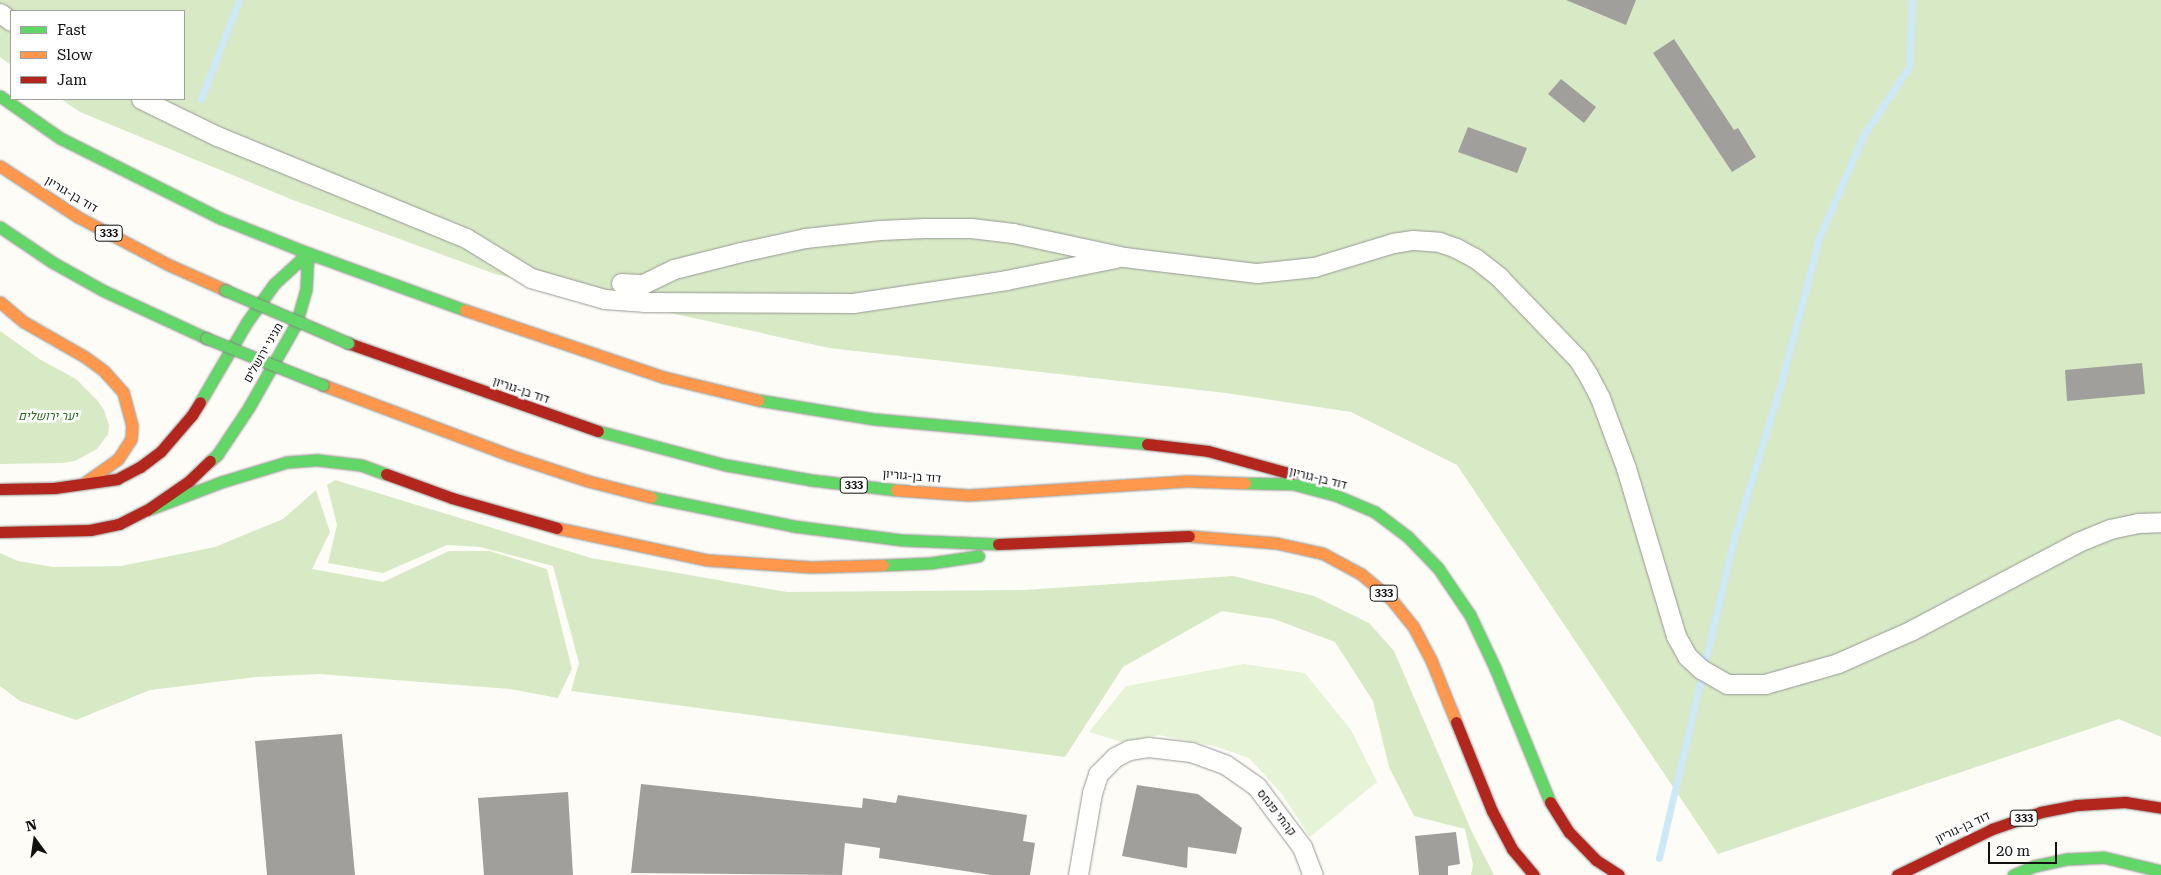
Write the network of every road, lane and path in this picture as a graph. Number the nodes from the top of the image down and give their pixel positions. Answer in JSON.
{"nodes":[{"id":1,"x":0,"y":96,"type":"edge"},
{"id":2,"x":143,"y":100,"type":"edge"},
{"id":3,"x":0,"y":166,"type":"edge"},
{"id":4,"x":0,"y":227,"type":"edge"},
{"id":5,"x":308,"y":253,"type":"junction"},
{"id":6,"x":1124,"y":257,"type":"junction"},
{"id":7,"x":621,"y":283,"type":"dead end"},
{"id":8,"x":0,"y":302,"type":"edge"},
{"id":9,"x":84,"y":483,"type":"junction"},
{"id":10,"x":0,"y":489,"type":"edge"},
{"id":11,"x":147,"y":510,"type":"junction"},
{"id":12,"x":1375,"y":512,"type":"junction"},
{"id":13,"x":2161,"y":522,"type":"edge"},
{"id":14,"x":0,"y":532,"type":"edge"},
{"id":15,"x":1074,"y":542,"type":"junction"},
{"id":16,"x":2161,"y":808,"type":"edge"},
{"id":17,"x":2161,"y":871,"type":"edge"},
{"id":18,"x":1078,"y":875,"type":"edge"},
{"id":19,"x":1313,"y":875,"type":"edge"},
{"id":20,"x":1534,"y":875,"type":"edge"},
{"id":21,"x":1619,"y":875,"type":"edge"},
{"id":22,"x":1897,"y":875,"type":"edge"},
{"id":23,"x":2013,"y":875,"type":"edge"}],
"edges":[{"from":1,"to":5,"type":"main road"},
{"from":2,"to":6,"type":"street"},
{"from":3,"to":12,"type":"main road","name":"דוד בן-גוריון","number":"333","bridge":true},
{"from":4,"to":15,"type":"main road","number":"333","bridge":true},
{"from":5,"to":9,"type":"main road"},
{"from":5,"to":11,"type":"main road","name":"מגיני ירושלים"},
{"from":5,"to":12,"type":"main road"},
{"from":6,"to":7,"type":"street"},
{"from":6,"to":13,"type":"street"},
{"from":8,"to":9,"type":"main road"},
{"from":9,"to":10,"type":"main road"},
{"from":11,"to":14,"type":"main road","name":"מגיני ירושלים"},
{"from":11,"to":15,"type":"main road"},
{"from":12,"to":21,"type":"main road","name":"דוד בן-גוריון","number":"333"},
{"from":15,"to":20,"type":"main road","number":"333"},
{"from":16,"to":22,"type":"main road","name":"דוד בן-גוריון","number":"333"},
{"from":17,"to":23,"type":"main road"},
{"from":18,"to":19,"type":"street","name":"קהתי פנחס"}]}
